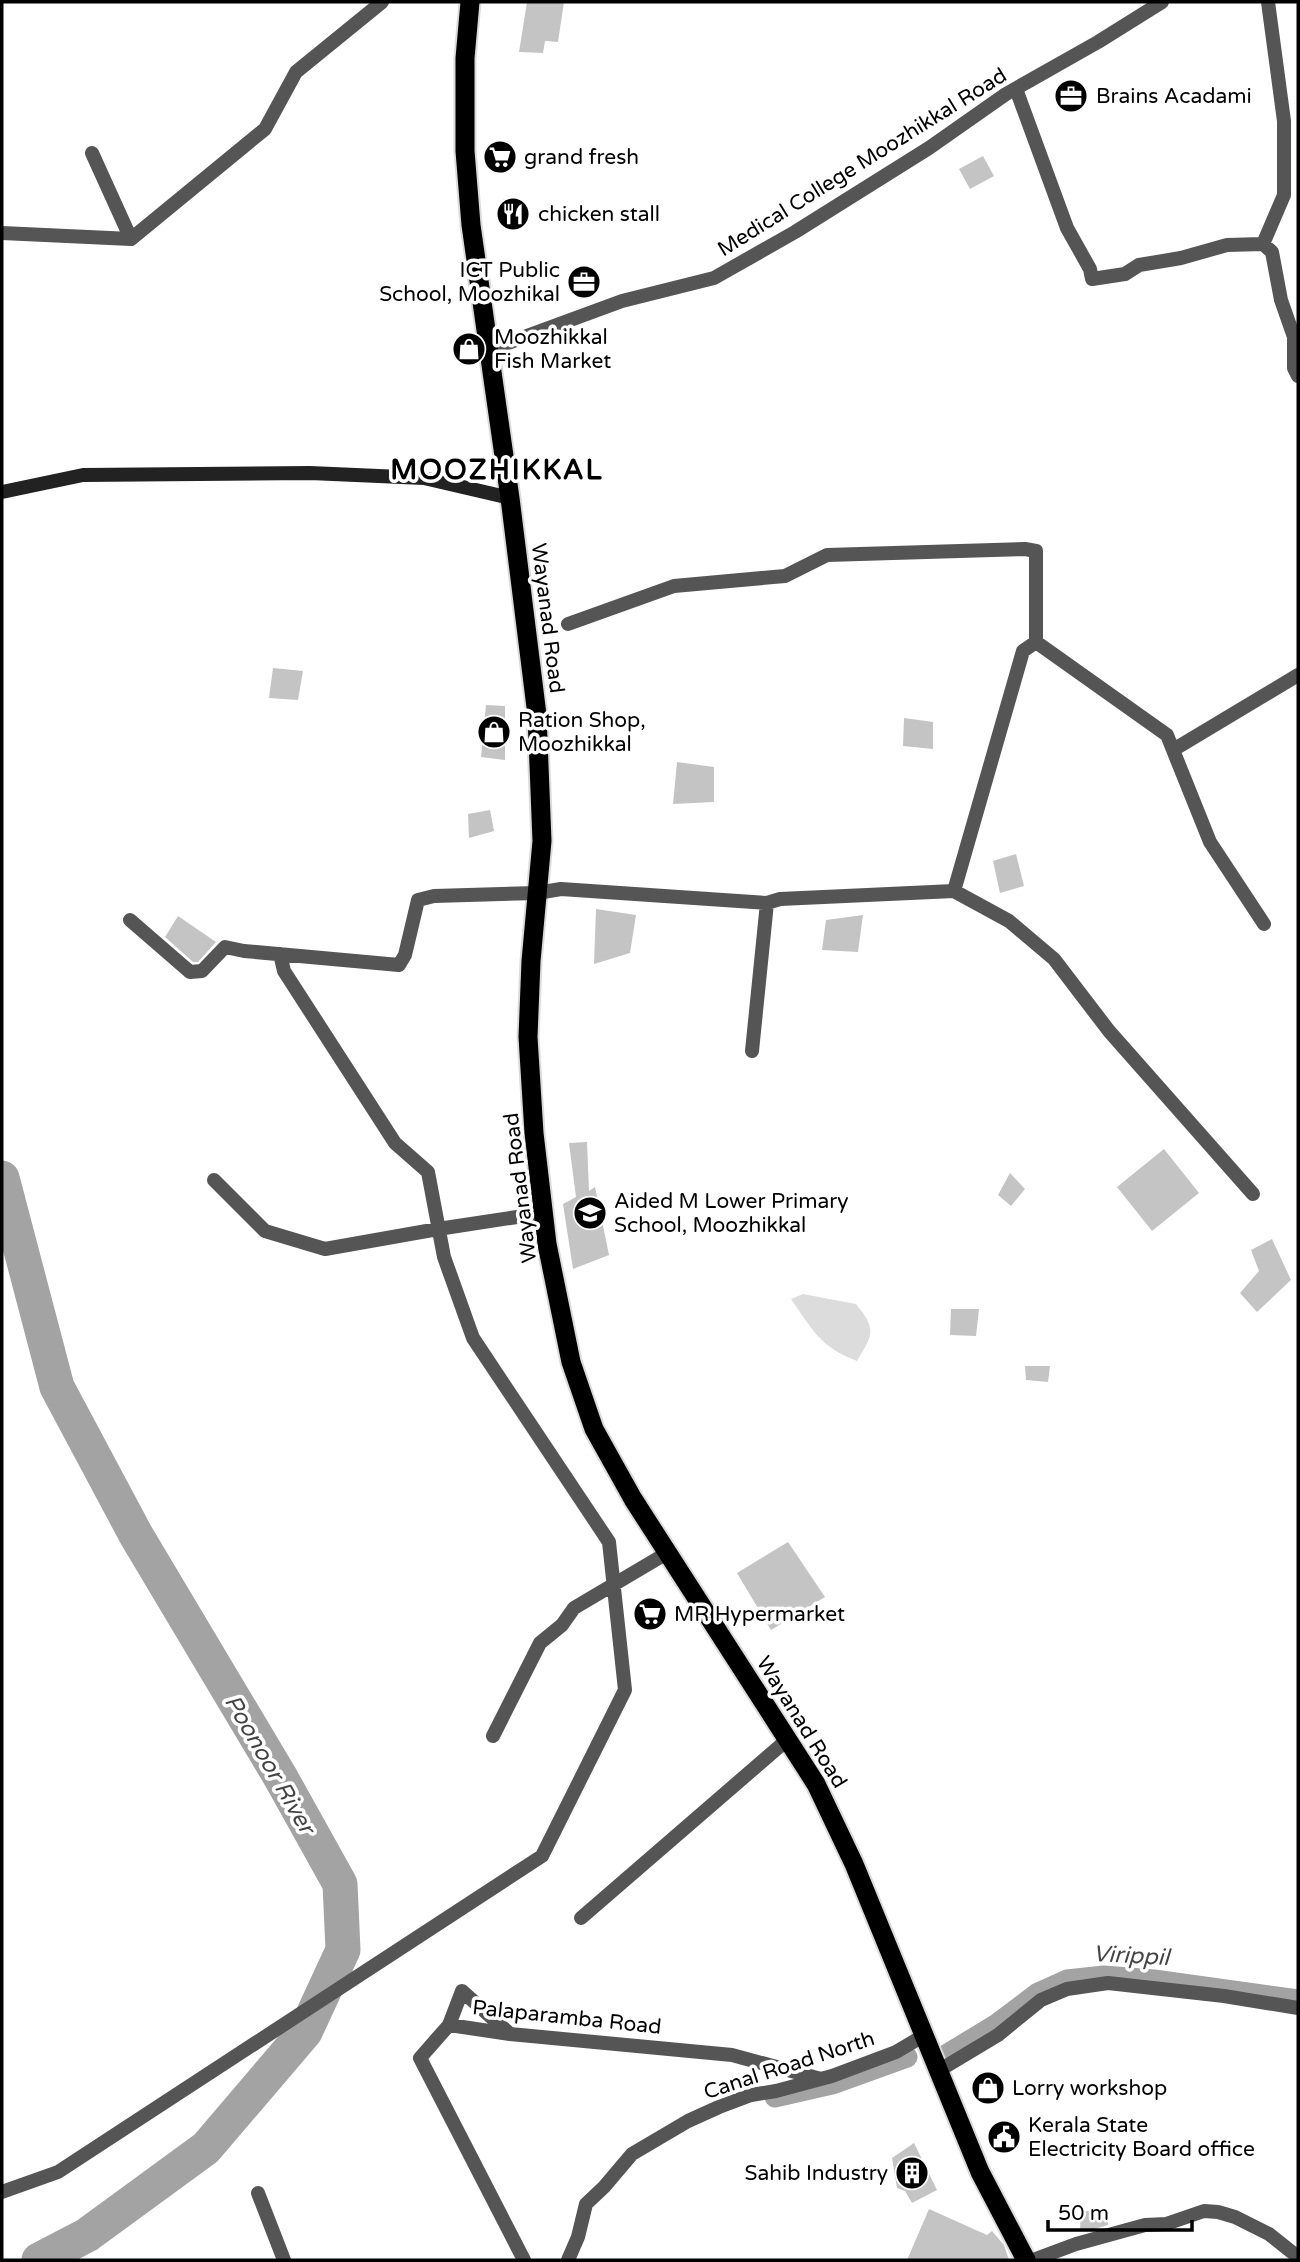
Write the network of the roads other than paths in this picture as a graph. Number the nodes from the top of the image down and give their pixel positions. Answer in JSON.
{"nodes":[{"id":1,"x":382,"y":2,"type":"edge"},
{"id":2,"x":470,"y":2,"type":"edge"},
{"id":3,"x":1162,"y":2,"type":"edge"},
{"id":4,"x":1268,"y":2,"type":"edge"},
{"id":5,"x":1016,"y":89,"type":"junction"},
{"id":6,"x":92,"y":153,"type":"dead end"},
{"id":7,"x":2,"y":233,"type":"edge"},
{"id":8,"x":131,"y":239,"type":"junction"},
{"id":9,"x":1263,"y":244,"type":"junction"},
{"id":10,"x":489,"y":350,"type":"junction"},
{"id":11,"x":1298,"y":376,"type":"edge"},
{"id":12,"x":2,"y":492,"type":"edge"},
{"id":13,"x":510,"y":498,"type":"junction"},
{"id":14,"x":568,"y":624,"type":"dead end"},
{"id":15,"x":1036,"y":642,"type":"junction"},
{"id":16,"x":1298,"y":675,"type":"edge"},
{"id":17,"x":1173,"y":750,"type":"junction"},
{"id":18,"x":954,"y":891,"type":"junction"},
{"id":19,"x":537,"y":893,"type":"junction"},
{"id":20,"x":766,"y":903,"type":"junction"},
{"id":21,"x":131,"y":920,"type":"dead end"},
{"id":22,"x":1264,"y":924,"type":"dead end"},
{"id":23,"x":280,"y":954,"type":"junction"},
{"id":24,"x":752,"y":1051,"type":"dead end"},
{"id":25,"x":215,"y":1181,"type":"dead end"},
{"id":26,"x":1253,"y":1194,"type":"dead end"},
{"id":27,"x":544,"y":1213,"type":"junction"},
{"id":28,"x":438,"y":1229,"type":"junction"},
{"id":29,"x":667,"y":1553,"type":"junction"},
{"id":30,"x":613,"y":1584,"type":"junction"},
{"id":31,"x":493,"y":1736,"type":"dead end"},
{"id":32,"x":788,"y":1739,"type":"junction"},
{"id":33,"x":581,"y":1918,"type":"dead end"},
{"id":34,"x":1298,"y":2008,"type":"edge"},
{"id":35,"x":449,"y":2025,"type":"junction"},
{"id":36,"x":510,"y":2034,"type":"junction"},
{"id":37,"x":923,"y":2036,"type":"junction"},
{"id":38,"x":938,"y":2071,"type":"junction"},
{"id":39,"x":821,"y":2079,"type":"junction"},
{"id":40,"x":2,"y":2192,"type":"edge"},
{"id":41,"x":258,"y":2193,"type":"dead end"},
{"id":42,"x":1298,"y":2257,"type":"edge"},
{"id":43,"x":284,"y":2260,"type":"edge"},
{"id":44,"x":524,"y":2260,"type":"edge"},
{"id":45,"x":569,"y":2260,"type":"edge"},
{"id":46,"x":1026,"y":2260,"type":"edge"},
{"id":47,"x":1033,"y":2260,"type":"edge"}],
"edges":[{"from":1,"to":8,"type":"street"},
{"from":2,"to":10,"type":"highway","name":"Wayanad Road"},
{"from":3,"to":5,"type":"street","name":"Medical College Moozhikkal Road"},
{"from":4,"to":9,"type":"street"},
{"from":5,"to":9,"type":"street"},
{"from":5,"to":10,"type":"street","name":"Medical College Moozhikkal Road"},
{"from":6,"to":8,"type":"street"},
{"from":7,"to":8,"type":"street"},
{"from":9,"to":11,"type":"street"},
{"from":10,"to":13,"type":"highway","name":"Wayanad Road"},
{"from":12,"to":13,"type":"main road"},
{"from":13,"to":19,"type":"highway","name":"Wayanad Road"},
{"from":14,"to":15,"type":"street"},
{"from":15,"to":17,"type":"street"},
{"from":15,"to":18,"type":"street"},
{"from":16,"to":17,"type":"street"},
{"from":17,"to":22,"type":"street"},
{"from":18,"to":20,"type":"street"},
{"from":18,"to":26,"type":"street"},
{"from":19,"to":20,"type":"street"},
{"from":19,"to":23,"type":"street"},
{"from":19,"to":27,"type":"highway","name":"Wayanad Road"},
{"from":20,"to":24,"type":"street"},
{"from":21,"to":23,"type":"street"},
{"from":23,"to":28,"type":"street"},
{"from":25,"to":28,"type":"street"},
{"from":27,"to":28,"type":"street"},
{"from":27,"to":29,"type":"highway","name":"Wayanad Road"},
{"from":28,"to":30,"type":"street"},
{"from":29,"to":30,"type":"street"},
{"from":29,"to":32,"type":"highway","name":"Wayanad Road"},
{"from":30,"to":31,"type":"street"},
{"from":30,"to":40,"type":"street"},
{"from":32,"to":33,"type":"street"},
{"from":32,"to":37,"type":"highway","name":"Wayanad Road"},
{"from":34,"to":38,"type":"street"},
{"from":35,"to":36,"type":"street","name":"Palaparamba Road"},
{"from":35,"to":36,"type":"street"},
{"from":35,"to":44,"type":"street","name":"Palaparamba Road"},
{"from":36,"to":39,"type":"street","name":"Palaparamba Road"},
{"from":37,"to":38,"type":"highway","name":"Wayanad Road"},
{"from":37,"to":39,"type":"street","name":"Canal Road North"},
{"from":38,"to":46,"type":"highway","name":"Wayanad Road"},
{"from":39,"to":45,"type":"street","name":"Canal Road North"},
{"from":41,"to":43,"type":"street"},
{"from":42,"to":47,"type":"street"}]}
